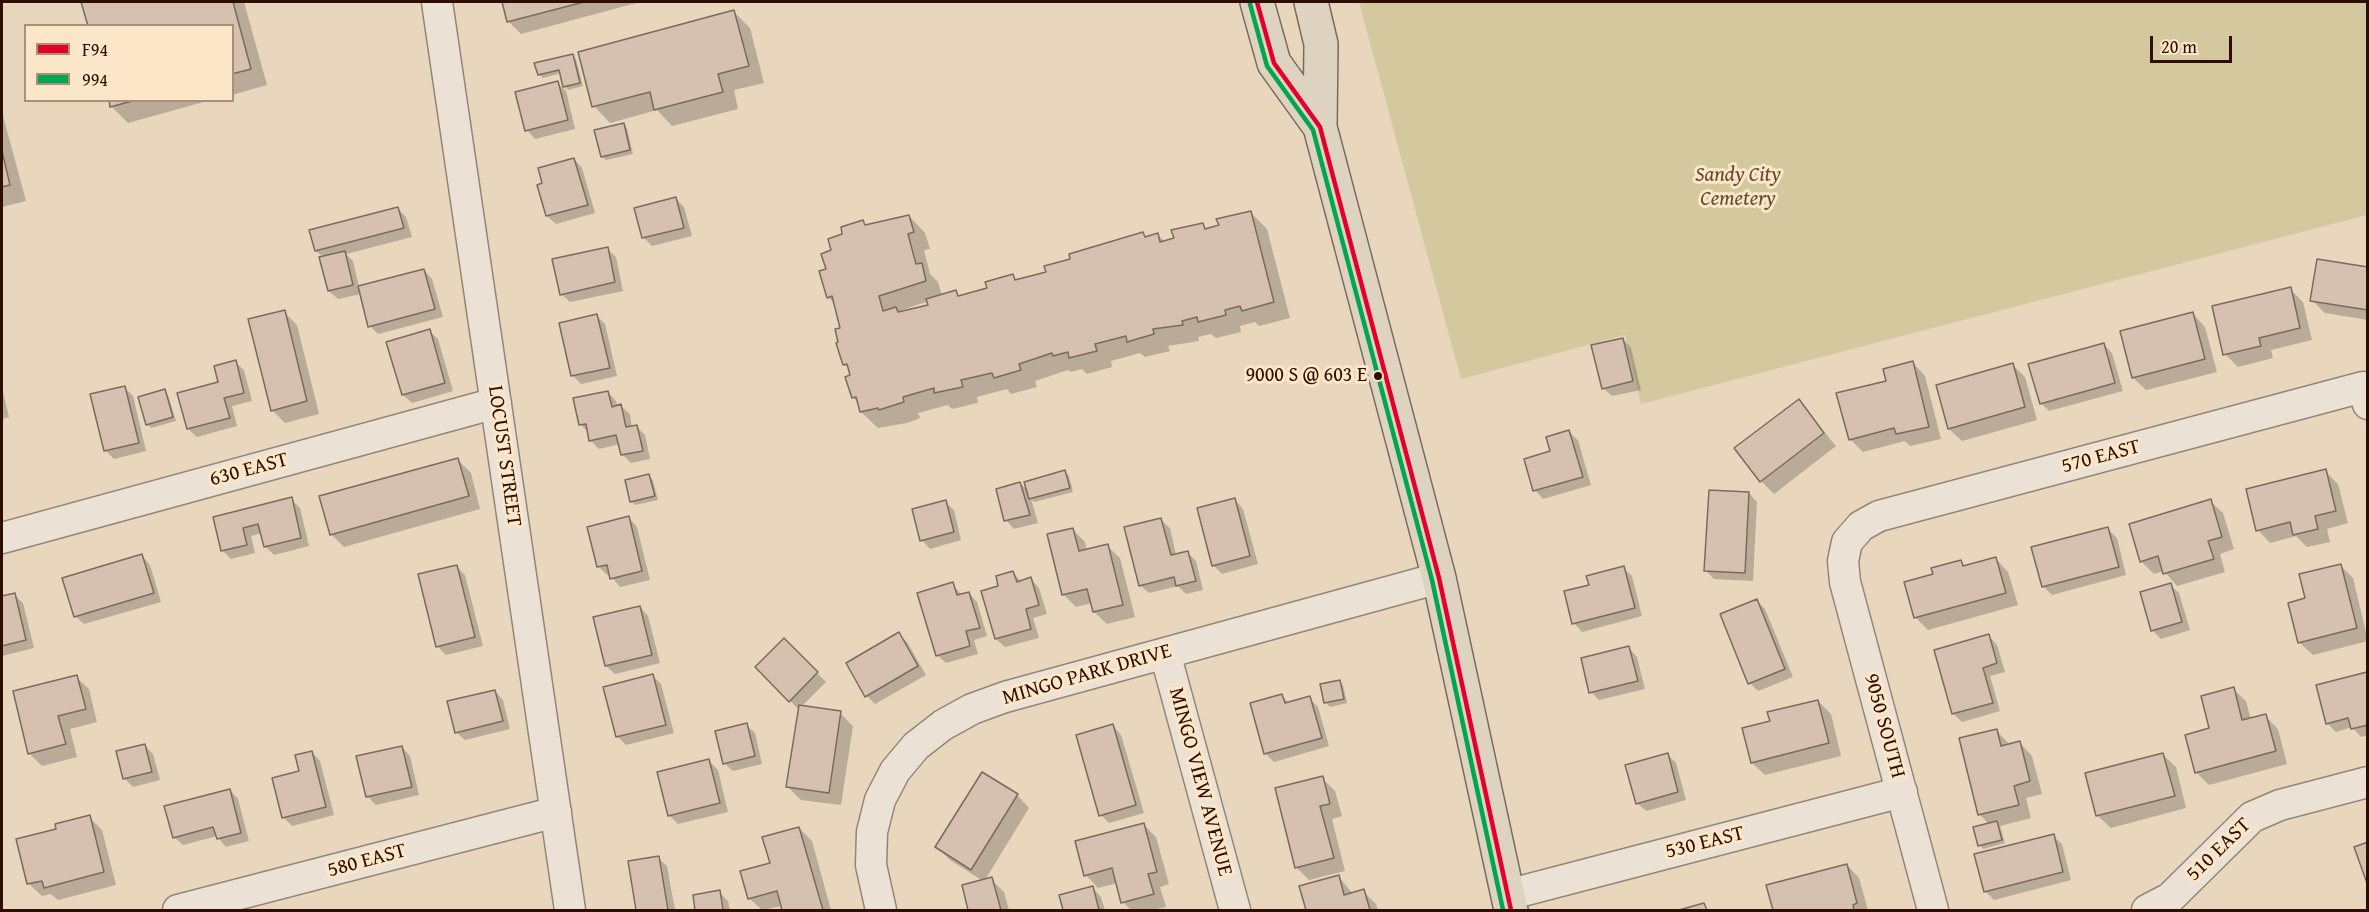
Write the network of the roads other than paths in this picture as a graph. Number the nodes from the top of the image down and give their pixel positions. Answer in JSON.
{"nodes":[{"id":1,"x":437,"y":2,"type":"edge"},
{"id":2,"x":1257,"y":2,"type":"edge"},
{"id":3,"x":1311,"y":2,"type":"edge"},
{"id":4,"x":1320,"y":127,"type":"junction"},
{"id":5,"x":2365,"y":396,"type":"edge"},
{"id":6,"x":496,"y":403,"type":"junction"},
{"id":7,"x":2,"y":538,"type":"edge"},
{"id":8,"x":1847,"y":542,"type":"joint"},
{"id":9,"x":1439,"y":578,"type":"junction"},
{"id":10,"x":1165,"y":653,"type":"junction"},
{"id":11,"x":2367,"y":782,"type":"edge"},
{"id":12,"x":1902,"y":792,"type":"junction"},
{"id":13,"x":556,"y":812,"type":"junction"},
{"id":14,"x":1509,"y":903,"type":"edge"},
{"id":15,"x":178,"y":910,"type":"edge"},
{"id":16,"x":570,"y":910,"type":"edge"},
{"id":17,"x":881,"y":910,"type":"edge"},
{"id":18,"x":1235,"y":910,"type":"edge"},
{"id":19,"x":1933,"y":910,"type":"edge"},
{"id":20,"x":2147,"y":910,"type":"edge"}],
"edges":[{"from":1,"to":6,"type":"street","name":"LOCUST STREET"},
{"from":2,"to":4,"type":"main road"},
{"from":3,"to":4,"type":"main road"},
{"from":4,"to":9,"type":"main road"},
{"from":5,"to":8,"type":"street","name":"570 EAST"},
{"from":6,"to":7,"type":"street","name":"630 EAST"},
{"from":6,"to":13,"type":"street","name":"LOCUST STREET"},
{"from":8,"to":12,"type":"street","name":"9050 SOUTH"},
{"from":9,"to":10,"type":"street","name":"MINGO PARK DRIVE"},
{"from":9,"to":14,"type":"main road"},
{"from":10,"to":17,"type":"street","name":"MINGO PARK DRIVE"},
{"from":10,"to":18,"type":"street","name":"MINGO VIEW AVENUE"},
{"from":11,"to":20,"type":"street","name":"510 EAST"},
{"from":12,"to":14,"type":"street","name":"530 EAST"},
{"from":12,"to":19,"type":"street","name":"9050 SOUTH"},
{"from":13,"to":15,"type":"street","name":"580 EAST"},
{"from":13,"to":16,"type":"street","name":"LOCUST STREET"}]}
